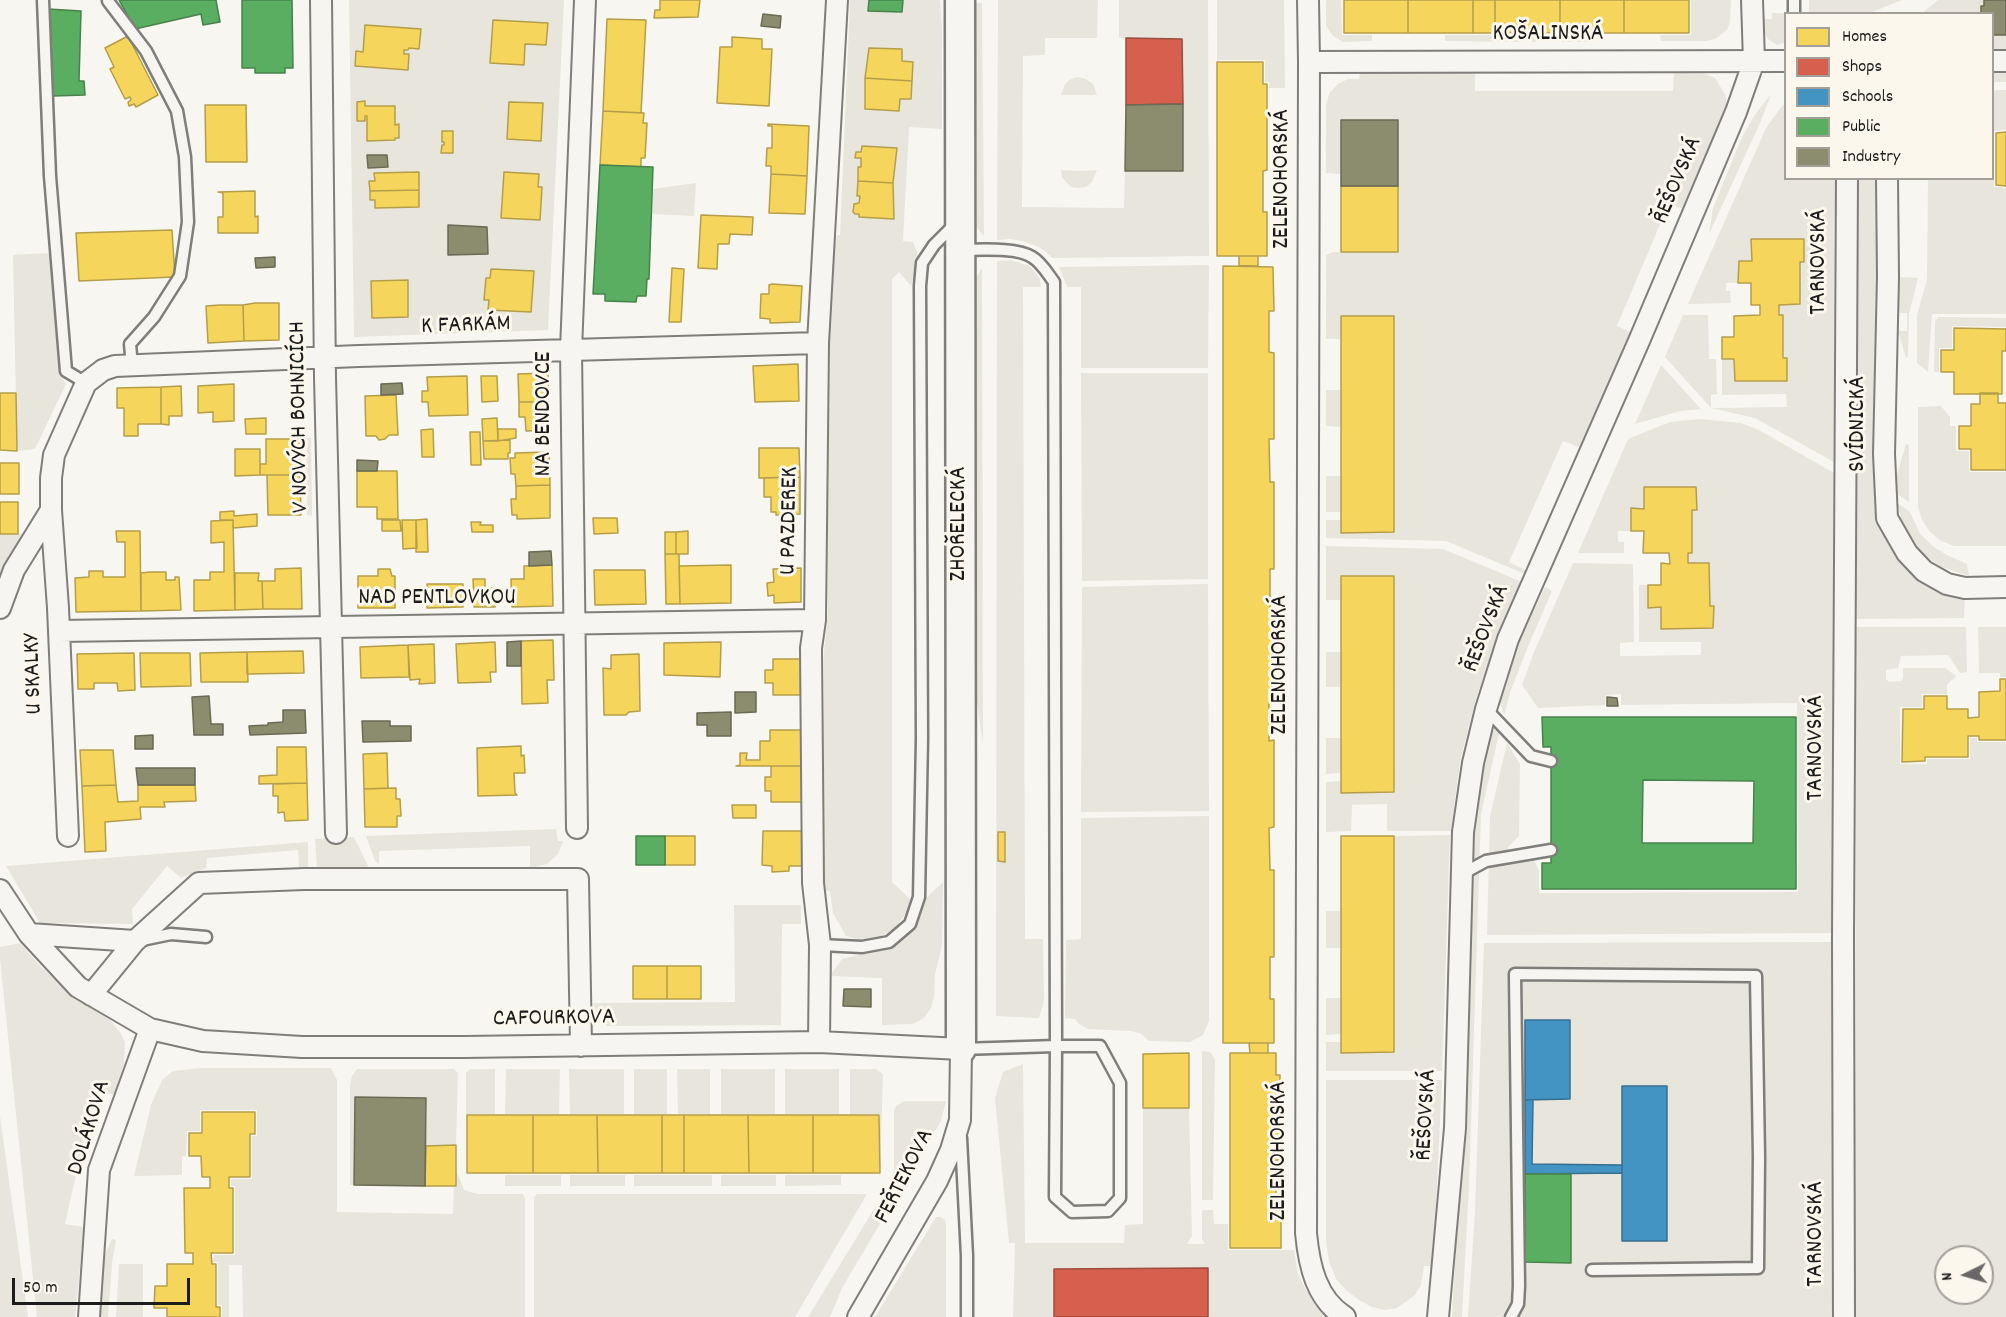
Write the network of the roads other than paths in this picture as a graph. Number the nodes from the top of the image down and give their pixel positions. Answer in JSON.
{"nodes":[{"id":1,"x":43,"y":0,"type":"edge"},
{"id":2,"x":321,"y":0,"type":"edge"},
{"id":3,"x":585,"y":0,"type":"edge"},
{"id":4,"x":837,"y":0,"type":"edge"},
{"id":5,"x":960,"y":0,"type":"edge"},
{"id":6,"x":1308,"y":0,"type":"edge"},
{"id":7,"x":1752,"y":0,"type":"edge"},
{"id":8,"x":108,"y":1,"type":"edge"},
{"id":9,"x":1754,"y":61,"type":"junction"},
{"id":10,"x":1784,"y":61,"type":"edge"},
{"id":11,"x":1309,"y":62,"type":"junction"},
{"id":12,"x":1846,"y":180,"type":"edge"},
{"id":13,"x":1887,"y":180,"type":"edge"},
{"id":14,"x":960,"y":218,"type":"junction"},
{"id":15,"x":961,"y":250,"type":"junction"},
{"id":16,"x":818,"y":343,"type":"junction"},
{"id":17,"x":571,"y":350,"type":"junction"},
{"id":18,"x":325,"y":358,"type":"junction"},
{"id":19,"x":124,"y":366,"type":"junction"},
{"id":20,"x":86,"y":383,"type":"junction"},
{"id":21,"x":51,"y":510,"type":"junction"},
{"id":22,"x":2006,"y":587,"type":"edge"},
{"id":23,"x":0,"y":608,"type":"edge"},
{"id":24,"x":815,"y":620,"type":"junction"},
{"id":25,"x":574,"y":625,"type":"junction"},
{"id":26,"x":332,"y":626,"type":"junction"},
{"id":27,"x":59,"y":631,"type":"junction"},
{"id":28,"x":1486,"y":709,"type":"junction"},
{"id":29,"x":1551,"y":761,"type":"dead end"},
{"id":30,"x":577,"y":828,"type":"dead end"},
{"id":31,"x":336,"y":833,"type":"dead end"},
{"id":32,"x":68,"y":836,"type":"dead end"},
{"id":33,"x":1551,"y":850,"type":"dead end"},
{"id":34,"x":1462,"y":874,"type":"junction"},
{"id":35,"x":0,"y":890,"type":"edge"},
{"id":36,"x":29,"y":933,"type":"junction"},
{"id":37,"x":206,"y":937,"type":"dead end"},
{"id":38,"x":135,"y":941,"type":"junction"},
{"id":39,"x":820,"y":945,"type":"junction"},
{"id":40,"x":91,"y":994,"type":"junction"},
{"id":41,"x":150,"y":1029,"type":"junction"},
{"id":42,"x":819,"y":1042,"type":"junction"},
{"id":43,"x":581,"y":1046,"type":"junction"},
{"id":44,"x":1056,"y":1046,"type":"junction"},
{"id":45,"x":961,"y":1049,"type":"junction"},
{"id":46,"x":960,"y":1120,"type":"junction"},
{"id":47,"x":1592,"y":1270,"type":"dead end"},
{"id":48,"x":89,"y":1317,"type":"edge"},
{"id":49,"x":858,"y":1317,"type":"edge"},
{"id":50,"x":968,"y":1317,"type":"edge"},
{"id":51,"x":1345,"y":1317,"type":"edge"},
{"id":52,"x":1438,"y":1317,"type":"edge"},
{"id":53,"x":1511,"y":1317,"type":"edge"},
{"id":54,"x":1844,"y":1317,"type":"edge"}],
"edges":[{"from":1,"to":20,"type":"lane"},
{"from":2,"to":18,"type":"street","name":"V NOVÝCH BOHNICÍCH"},
{"from":3,"to":17,"type":"street","name":"NA BENDOVCE"},
{"from":4,"to":16,"type":"street","name":"U PAZDEREK"},
{"from":5,"to":14,"type":"street","name":"ZHOŘELECKÁ"},
{"from":6,"to":11,"type":"street","name":"ZELENOHORSKÁ"},
{"from":7,"to":9,"type":"street","name":"ŘEŠOVSKÁ"},
{"from":8,"to":19,"type":"lane"},
{"from":9,"to":10,"type":"street","name":"KOŠALINSKÁ"},
{"from":9,"to":11,"type":"street","name":"KOŠALINSKÁ"},
{"from":9,"to":28,"type":"street","name":"ŘEŠOVSKÁ"},
{"from":11,"to":51,"type":"street","name":"ZELENOHORSKÁ"},
{"from":12,"to":54,"type":"street","name":"TARNOVSKÁ"},
{"from":13,"to":22,"type":"street","name":"SVÍDNICKÁ"},
{"from":14,"to":15,"type":"street","name":"ZHOŘELECKÁ"},
{"from":14,"to":39,"type":"lane"},
{"from":15,"to":44,"type":"lane"},
{"from":15,"to":45,"type":"street","name":"ZHOŘELECKÁ"},
{"from":16,"to":17,"type":"street","name":"K FARKÁM"},
{"from":16,"to":24,"type":"street","name":"U PAZDEREK"},
{"from":17,"to":18,"type":"street","name":"K FARKÁM"},
{"from":17,"to":25,"type":"street","name":"NA BENDOVCE"},
{"from":18,"to":19,"type":"street","name":"K FARKÁM"},
{"from":18,"to":26,"type":"street","name":"V NOVÝCH BOHNICÍCH"},
{"from":19,"to":20,"type":"street"},
{"from":20,"to":21,"type":"street","name":"U SKALKY"},
{"from":21,"to":23,"type":"street","name":"U SKALKY"},
{"from":21,"to":27,"type":"street","name":"U SKALKY"},
{"from":24,"to":25,"type":"street","name":"NAD PENTLOVKOU"},
{"from":24,"to":39,"type":"street","name":"U PAZDEREK"},
{"from":25,"to":26,"type":"street","name":"NAD PENTLOVKOU"},
{"from":25,"to":30,"type":"street","name":"NA BENDOVCE"},
{"from":26,"to":27,"type":"street","name":"NAD PENTLOVKOU"},
{"from":26,"to":31,"type":"street","name":"V NOVÝCH BOHNICÍCH"},
{"from":27,"to":32,"type":"street","name":"U SKALKY"},
{"from":28,"to":29,"type":"lane"},
{"from":28,"to":34,"type":"street","name":"ŘEŠOVSKÁ"},
{"from":33,"to":34,"type":"lane"},
{"from":34,"to":52,"type":"street","name":"ŘEŠOVSKÁ"},
{"from":35,"to":36,"type":"street","name":"CAFOURKOVA"},
{"from":36,"to":38,"type":"street"},
{"from":36,"to":40,"type":"street","name":"CAFOURKOVA"},
{"from":37,"to":38,"type":"lane"},
{"from":38,"to":40,"type":"street"},
{"from":38,"to":43,"type":"street"},
{"from":39,"to":42,"type":"street","name":"U PAZDEREK"},
{"from":40,"to":41,"type":"street","name":"CAFOURKOVA"},
{"from":41,"to":43,"type":"street","name":"CAFOURKOVA"},
{"from":41,"to":48,"type":"street","name":"DOLÁKOVA"},
{"from":42,"to":43,"type":"street","name":"CAFOURKOVA"},
{"from":42,"to":45,"type":"street","name":"CAFOURKOVA"},
{"from":44,"to":44,"type":"lane"},
{"from":44,"to":45,"type":"lane"},
{"from":45,"to":46,"type":"street","name":"FEŘTEKOVA"},
{"from":46,"to":49,"type":"street","name":"FEŘTEKOVA"},
{"from":46,"to":50,"type":"lane"},
{"from":47,"to":53,"type":"lane"}]}
